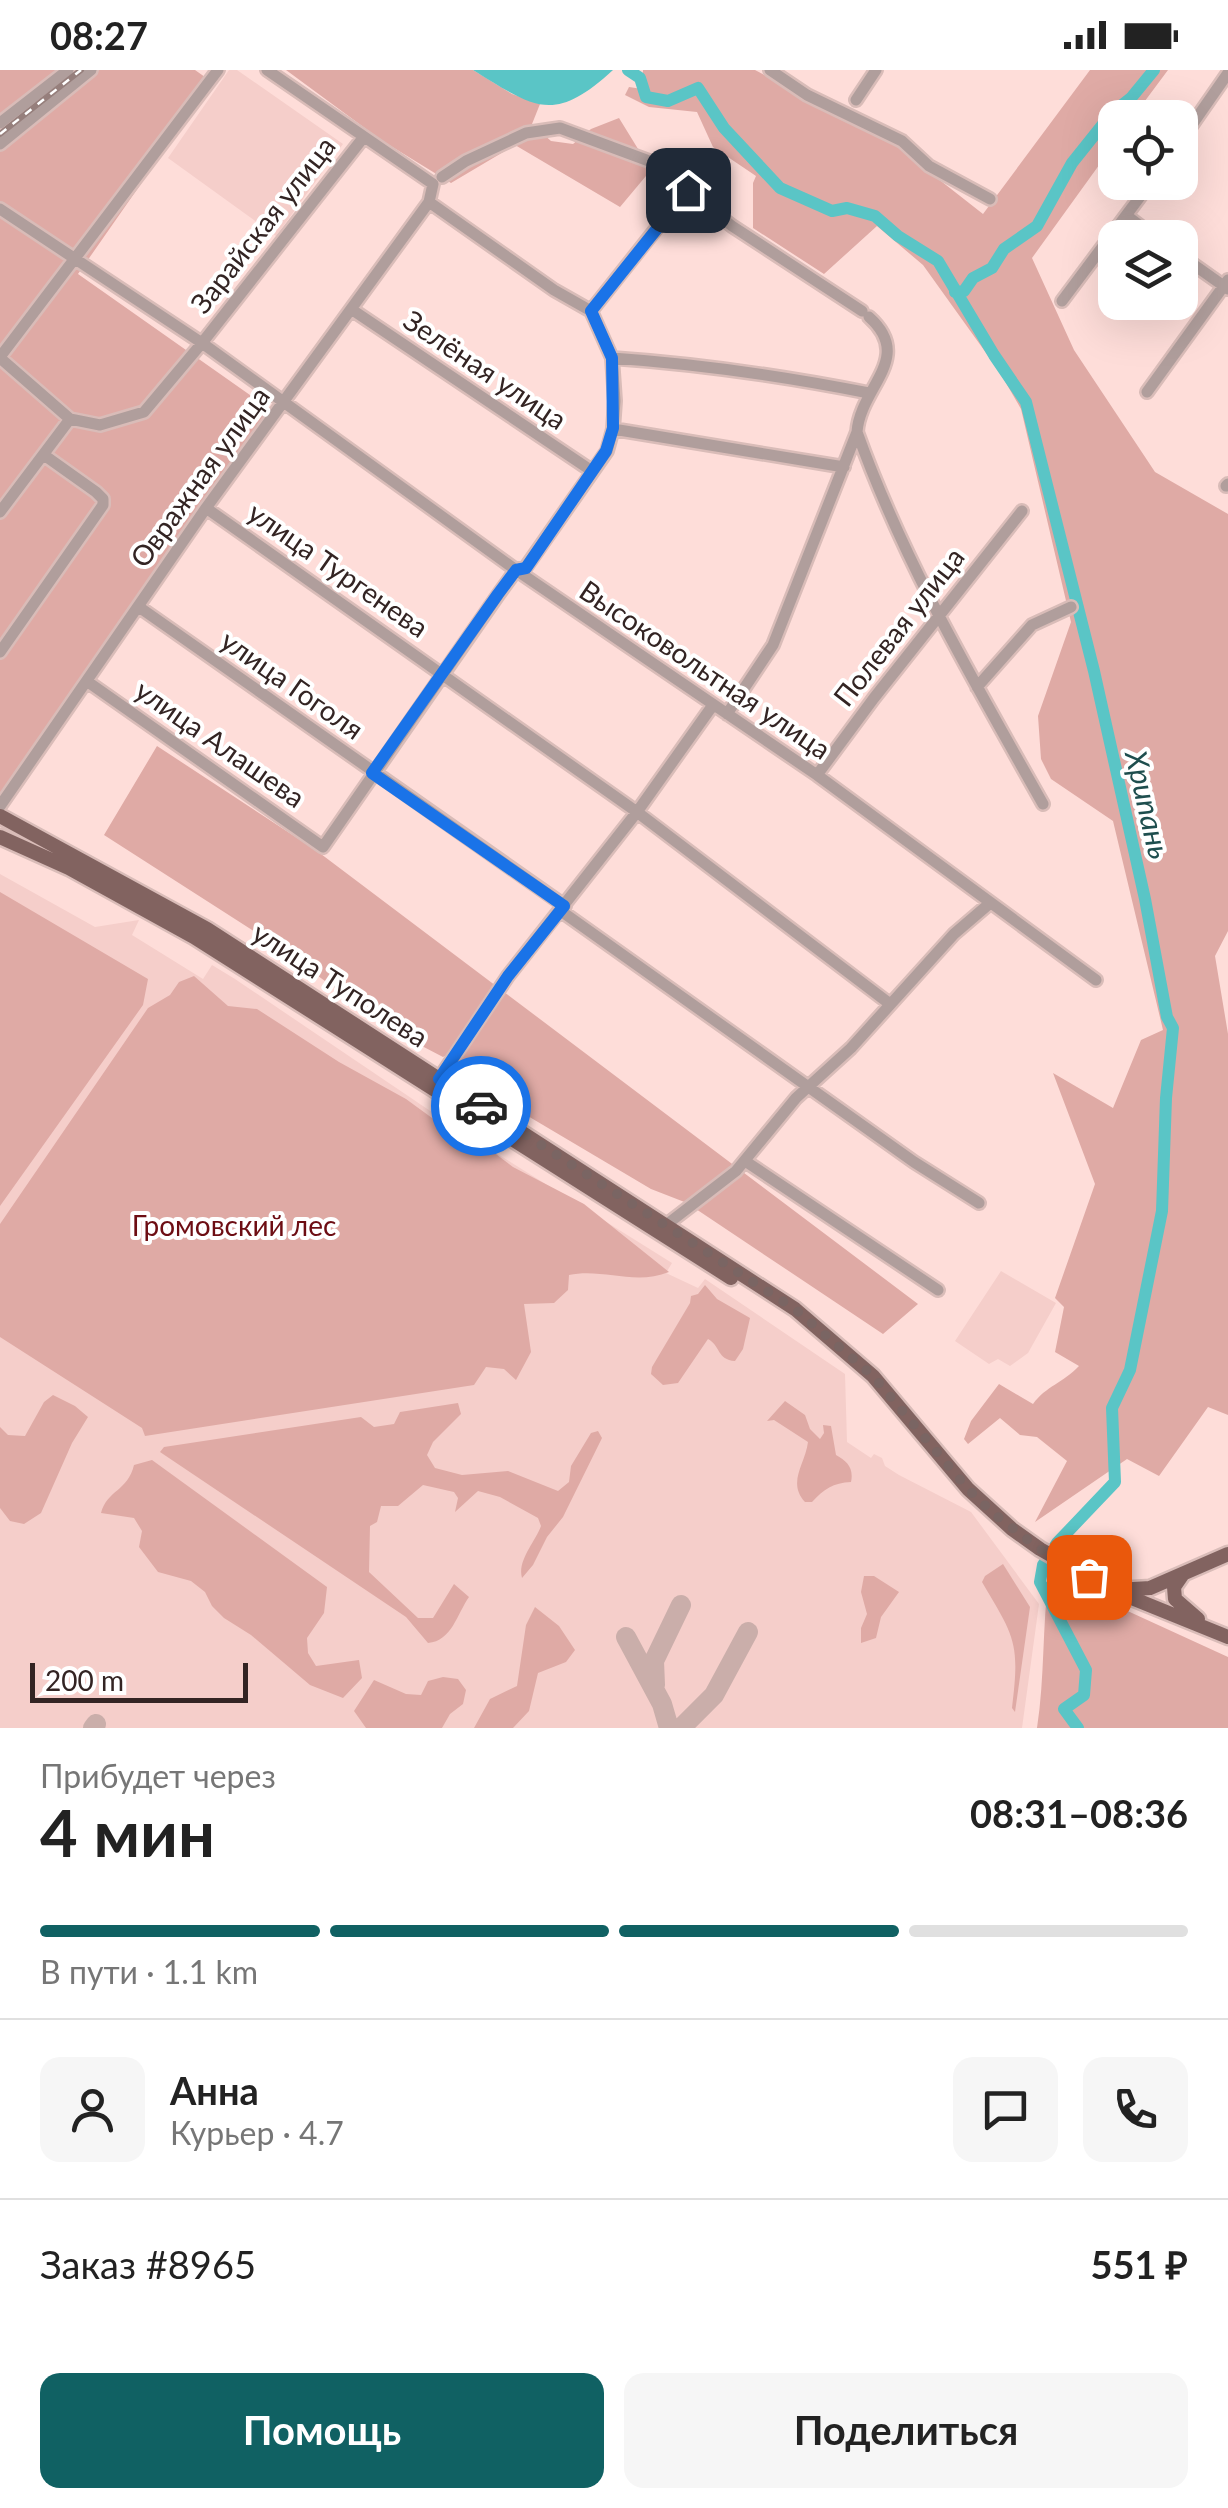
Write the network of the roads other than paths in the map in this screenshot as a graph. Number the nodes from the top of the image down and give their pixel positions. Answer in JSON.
{"nodes":[{"id":1,"x":68,"y":70,"type":"edge"},
{"id":2,"x":91,"y":70,"type":"edge"},
{"id":3,"x":218,"y":70,"type":"edge"},
{"id":4,"x":266,"y":70,"type":"edge"},
{"id":5,"x":770,"y":70,"type":"edge"},
{"id":6,"x":876,"y":70,"type":"edge"},
{"id":7,"x":1228,"y":73,"type":"edge"},
{"id":8,"x":856,"y":100,"type":"dead end"},
{"id":9,"x":1198,"y":116,"type":"edge"},
{"id":10,"x":0,"y":123,"type":"edge"},
{"id":11,"x":363,"y":138,"type":"junction"},
{"id":12,"x":0,"y":144,"type":"edge"},
{"id":13,"x":442,"y":177,"type":"dead end"},
{"id":14,"x":688,"y":190,"type":"junction"},
{"id":15,"x":990,"y":199,"type":"dead end"},
{"id":16,"x":1139,"y":200,"type":"edge"},
{"id":17,"x":429,"y":202,"type":"junction"},
{"id":18,"x":0,"y":208,"type":"edge"},
{"id":19,"x":1128,"y":216,"type":"junction"},
{"id":20,"x":1133,"y":220,"type":"edge"},
{"id":21,"x":75,"y":261,"type":"junction"},
{"id":22,"x":1198,"y":266,"type":"edge"},
{"id":23,"x":1227,"y":285,"type":"edge"},
{"id":24,"x":1062,"y":301,"type":"dead end"},
{"id":25,"x":351,"y":308,"type":"junction"},
{"id":26,"x":591,"y":311,"type":"junction"},
{"id":27,"x":202,"y":343,"type":"junction"},
{"id":28,"x":0,"y":358,"type":"edge"},
{"id":29,"x":612,"y":358,"type":"junction"},
{"id":30,"x":1147,"y":392,"type":"dead end"},
{"id":31,"x":868,"y":393,"type":"junction"},
{"id":32,"x":284,"y":404,"type":"junction"},
{"id":33,"x":70,"y":419,"type":"junction"},
{"id":34,"x":613,"y":428,"type":"junction"},
{"id":35,"x":857,"y":432,"type":"junction"},
{"id":36,"x":44,"y":454,"type":"junction"},
{"id":37,"x":844,"y":466,"type":"junction"},
{"id":38,"x":592,"y":472,"type":"junction"},
{"id":39,"x":206,"y":508,"type":"junction"},
{"id":40,"x":1022,"y":511,"type":"dead end"},
{"id":41,"x":0,"y":512,"type":"edge"},
{"id":42,"x":516,"y":570,"type":"junction"},
{"id":43,"x":138,"y":607,"type":"junction"},
{"id":44,"x":1071,"y":608,"type":"dead end"},
{"id":45,"x":938,"y":616,"type":"junction"},
{"id":46,"x":0,"y":652,"type":"edge"},
{"id":47,"x":443,"y":674,"type":"junction"},
{"id":48,"x":88,"y":682,"type":"junction"},
{"id":49,"x":977,"y":686,"type":"junction"},
{"id":50,"x":713,"y":705,"type":"junction"},
{"id":51,"x":727,"y":714,"type":"junction"},
{"id":52,"x":372,"y":773,"type":"junction"},
{"id":53,"x":817,"y":775,"type":"junction"},
{"id":54,"x":1043,"y":804,"type":"dead end"},
{"id":55,"x":1,"y":808,"type":"edge"},
{"id":56,"x":638,"y":812,"type":"junction"},
{"id":57,"x":0,"y":837,"type":"edge"},
{"id":58,"x":989,"y":904,"type":"junction"},
{"id":59,"x":563,"y":909,"type":"junction"},
{"id":60,"x":1096,"y":980,"type":"dead end"},
{"id":61,"x":890,"y":1004,"type":"junction"},
{"id":62,"x":439,"y":1079,"type":"junction"},
{"id":63,"x":808,"y":1086,"type":"junction"},
{"id":64,"x":745,"y":1161,"type":"junction"},
{"id":65,"x":978,"y":1203,"type":"dead end"},
{"id":66,"x":666,"y":1225,"type":"junction"},
{"id":67,"x":938,"y":1290,"type":"dead end"},
{"id":68,"x":842,"y":1348,"type":"junction"},
{"id":69,"x":1228,"y":1554,"type":"edge"},
{"id":70,"x":1184,"y":1573,"type":"junction"},
{"id":71,"x":1150,"y":1588,"type":"junction"},
{"id":72,"x":1112,"y":1590,"type":"junction"},
{"id":73,"x":1147,"y":1606,"type":"junction"},
{"id":74,"x":1211,"y":1628,"type":"junction"},
{"id":75,"x":1228,"y":1636,"type":"edge"}],
"edges":[{"from":1,"to":10,"type":"street"},
{"from":2,"to":12,"type":"street"},
{"from":3,"to":21,"type":"street"},
{"from":4,"to":11,"type":"street"},
{"from":5,"to":15,"type":"street"},
{"from":6,"to":8,"type":"street"},
{"from":7,"to":9,"type":"street"},
{"from":11,"to":17,"type":"street"},
{"from":11,"to":27,"type":"street","name":"Зарайская улица"},
{"from":13,"to":14,"type":"street"},
{"from":14,"to":26,"type":"street"},
{"from":14,"to":31,"type":"street"},
{"from":16,"to":19,"type":"street"},
{"from":17,"to":25,"type":"street","name":"Овражная улица"},
{"from":17,"to":26,"type":"street"},
{"from":18,"to":21,"type":"street","name":"Высоковольтная улица"},
{"from":19,"to":20,"type":"street"},
{"from":19,"to":24,"type":"street"},
{"from":21,"to":27,"type":"street","name":"Высоковольтная улица"},
{"from":21,"to":28,"type":"street"},
{"from":22,"to":23,"type":"street"},
{"from":23,"to":30,"type":"street"},
{"from":25,"to":32,"type":"street","name":"Овражная улица"},
{"from":25,"to":38,"type":"street","name":"Зелёная улица"},
{"from":26,"to":29,"type":"street"},
{"from":27,"to":32,"type":"street","name":"Высоковольтная улица"},
{"from":27,"to":33,"type":"street","name":"Зарайская улица"},
{"from":28,"to":33,"type":"street"},
{"from":29,"to":31,"type":"street"},
{"from":29,"to":34,"type":"street"},
{"from":31,"to":35,"type":"street"},
{"from":32,"to":39,"type":"street","name":"Овражная улица"},
{"from":32,"to":42,"type":"street","name":"Высоковольтная улица"},
{"from":33,"to":36,"type":"street"},
{"from":34,"to":37,"type":"street"},
{"from":34,"to":38,"type":"street"},
{"from":35,"to":37,"type":"street"},
{"from":35,"to":45,"type":"street"},
{"from":36,"to":41,"type":"street"},
{"from":36,"to":46,"type":"street"},
{"from":37,"to":51,"type":"street"},
{"from":38,"to":42,"type":"street"},
{"from":39,"to":43,"type":"street","name":"Овражная улица"},
{"from":39,"to":47,"type":"street","name":"улица Тургенева"},
{"from":40,"to":45,"type":"street","name":"Полевая улица"},
{"from":42,"to":47,"type":"street"},
{"from":42,"to":50,"type":"street","name":"Высоковольтная улица"},
{"from":43,"to":48,"type":"street","name":"Овражная улица"},
{"from":43,"to":52,"type":"street","name":"улица Гоголя"},
{"from":44,"to":49,"type":"street"},
{"from":45,"to":49,"type":"street"},
{"from":45,"to":53,"type":"street","name":"Полевая улица"},
{"from":47,"to":52,"type":"street"},
{"from":47,"to":56,"type":"street","name":"улица Тургенева"},
{"from":48,"to":52,"type":"street","name":"улица Алашева"},
{"from":48,"to":55,"type":"street","name":"Овражная улица"},
{"from":49,"to":54,"type":"street"},
{"from":50,"to":51,"type":"street","name":"Высоковольтная улица"},
{"from":50,"to":56,"type":"street"},
{"from":51,"to":53,"type":"street","name":"Высоковольтная улица"},
{"from":52,"to":59,"type":"street","name":"улица Гоголя"},
{"from":53,"to":58,"type":"street","name":"Высоковольтная улица"},
{"from":55,"to":62,"type":"main road","name":"улица Туполева"},
{"from":56,"to":59,"type":"street"},
{"from":56,"to":61,"type":"street","name":"улица Тургенева"},
{"from":57,"to":68,"type":"main road","name":"улица Туполева"},
{"from":58,"to":60,"type":"street","name":"Высоковольтная улица"},
{"from":58,"to":61,"type":"street"},
{"from":59,"to":62,"type":"street"},
{"from":59,"to":63,"type":"street","name":"улица Гоголя"},
{"from":61,"to":63,"type":"street"},
{"from":62,"to":66,"type":"main road","name":"улица Туполева"},
{"from":63,"to":64,"type":"street"},
{"from":63,"to":65,"type":"street","name":"улица Гоголя"},
{"from":64,"to":66,"type":"street"},
{"from":64,"to":67,"type":"street"},
{"from":66,"to":68,"type":"main road","name":"улица Туполева"},
{"from":68,"to":72,"type":"main road","name":"улица Туполева"},
{"from":69,"to":70,"type":"main road"},
{"from":70,"to":71,"type":"main road"},
{"from":70,"to":74,"type":"main road"},
{"from":71,"to":72,"type":"main road"},
{"from":71,"to":73,"type":"main road"},
{"from":72,"to":73,"type":"main road","name":"улица Туполева"},
{"from":73,"to":74,"type":"main road","name":"улица Туполева"},
{"from":74,"to":75,"type":"main road"}]}
